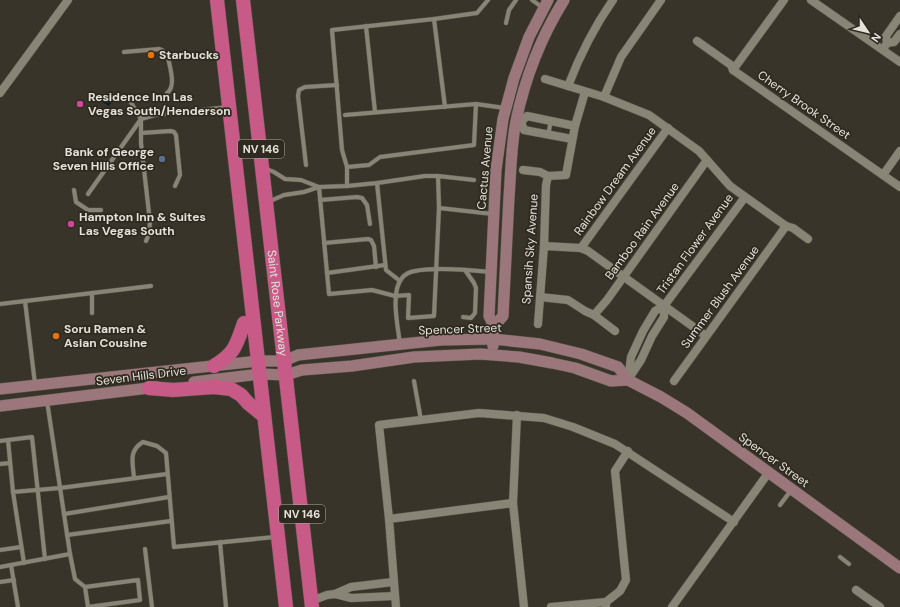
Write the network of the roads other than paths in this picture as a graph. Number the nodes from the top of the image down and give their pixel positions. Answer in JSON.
{"nodes":[{"id":1,"x":68,"y":0,"type":"edge"},
{"id":2,"x":217,"y":0,"type":"edge"},
{"id":3,"x":244,"y":0,"type":"edge"},
{"id":4,"x":488,"y":0,"type":"edge"},
{"id":5,"x":516,"y":0,"type":"edge"},
{"id":6,"x":532,"y":0,"type":"edge"},
{"id":7,"x":564,"y":0,"type":"edge"},
{"id":8,"x":613,"y":0,"type":"edge"},
{"id":9,"x":661,"y":0,"type":"edge"},
{"id":10,"x":784,"y":0,"type":"edge"},
{"id":11,"x":811,"y":0,"type":"edge"},
{"id":12,"x":546,"y":4,"type":"edge"},
{"id":13,"x":434,"y":19,"type":"junction"},
{"id":14,"x":899,"y":20,"type":"edge"},
{"id":15,"x":506,"y":23,"type":"dead end"},
{"id":16,"x":366,"y":26,"type":"junction"},
{"id":17,"x":900,"y":34,"type":"edge"},
{"id":18,"x":697,"y":41,"type":"dead end"},
{"id":19,"x":884,"y":46,"type":"junction"},
{"id":20,"x":538,"y":49,"type":"junction"},
{"id":21,"x":124,"y":52,"type":"dead end"},
{"id":22,"x":900,"y":62,"type":"edge"},
{"id":23,"x":733,"y":70,"type":"junction"},
{"id":24,"x":517,"y":71,"type":"junction"},
{"id":25,"x":545,"y":79,"type":"dead end"},
{"id":26,"x":337,"y":85,"type":"junction"},
{"id":27,"x":568,"y":86,"type":"junction"},
{"id":28,"x":584,"y":92,"type":"junction"},
{"id":29,"x":0,"y":93,"type":"edge"},
{"id":30,"x":167,"y":93,"type":"dead end"},
{"id":31,"x":604,"y":97,"type":"junction"},
{"id":32,"x":130,"y":101,"type":"dead end"},
{"id":33,"x":476,"y":104,"type":"junction"},
{"id":34,"x":229,"y":107,"type":"junction"},
{"id":35,"x":445,"y":107,"type":"junction"},
{"id":36,"x":505,"y":108,"type":"junction"},
{"id":37,"x":375,"y":112,"type":"junction"},
{"id":38,"x":345,"y":115,"type":"dead end"},
{"id":39,"x":141,"y":119,"type":"junction"},
{"id":40,"x":551,"y":121,"type":"junction"},
{"id":41,"x":518,"y":122,"type":"junction"},
{"id":42,"x":575,"y":126,"type":"junction"},
{"id":43,"x":668,"y":128,"type":"junction"},
{"id":44,"x":141,"y":133,"type":"junction"},
{"id":45,"x":548,"y":135,"type":"junction"},
{"id":46,"x":572,"y":139,"type":"junction"},
{"id":47,"x":900,"y":151,"type":"edge"},
{"id":48,"x":707,"y":160,"type":"junction"},
{"id":49,"x":306,"y":165,"type":"dead end"},
{"id":50,"x":263,"y":167,"type":"junction"},
{"id":51,"x":346,"y":167,"type":"junction"},
{"id":52,"x":496,"y":170,"type":"junction"},
{"id":53,"x":523,"y":170,"type":"dead end"},
{"id":54,"x":883,"y":175,"type":"junction"},
{"id":55,"x":438,"y":176,"type":"junction"},
{"id":56,"x":548,"y":176,"type":"junction"},
{"id":57,"x":474,"y":180,"type":"dead end"},
{"id":58,"x":377,"y":183,"type":"junction"},
{"id":59,"x":175,"y":186,"type":"dead end"},
{"id":60,"x":347,"y":186,"type":"junction"},
{"id":61,"x":319,"y":187,"type":"junction"},
{"id":62,"x":900,"y":187,"type":"edge"},
{"id":63,"x":74,"y":190,"type":"dead end"},
{"id":64,"x":88,"y":194,"type":"dead end"},
{"id":65,"x":745,"y":197,"type":"junction"},
{"id":66,"x":320,"y":200,"type":"junction"},
{"id":67,"x":267,"y":203,"type":"junction"},
{"id":68,"x":439,"y":208,"type":"junction"},
{"id":69,"x":101,"y":210,"type":"dead end"},
{"id":70,"x":494,"y":214,"type":"junction"},
{"id":71,"x":370,"y":224,"type":"dead end"},
{"id":72,"x":786,"y":226,"type":"junction"},
{"id":73,"x":808,"y":239,"type":"dead end"},
{"id":74,"x":146,"y":241,"type":"dead end"},
{"id":75,"x":324,"y":243,"type":"junction"},
{"id":76,"x":544,"y":246,"type":"junction"},
{"id":77,"x":581,"y":248,"type":"junction"},
{"id":78,"x":506,"y":258,"type":"junction"},
{"id":79,"x":385,"y":266,"type":"junction"},
{"id":80,"x":376,"y":267,"type":"junction"},
{"id":81,"x":436,"y":269,"type":"junction"},
{"id":82,"x":465,"y":270,"type":"junction"},
{"id":83,"x":491,"y":272,"type":"junction"},
{"id":84,"x":327,"y":273,"type":"junction"},
{"id":85,"x":624,"y":277,"type":"junction"},
{"id":86,"x":400,"y":281,"type":"junction"},
{"id":87,"x":152,"y":286,"type":"dead end"},
{"id":88,"x":92,"y":293,"type":"junction"},
{"id":89,"x":396,"y":296,"type":"junction"},
{"id":90,"x":540,"y":297,"type":"junction"},
{"id":91,"x":26,"y":301,"type":"junction"},
{"id":92,"x":0,"y":304,"type":"edge"},
{"id":93,"x":664,"y":306,"type":"junction"},
{"id":94,"x":92,"y":313,"type":"dead end"},
{"id":95,"x":594,"y":315,"type":"junction"},
{"id":96,"x":463,"y":317,"type":"dead end"},
{"id":97,"x":538,"y":324,"type":"dead end"},
{"id":98,"x":494,"y":326,"type":"junction"},
{"id":99,"x":254,"y":328,"type":"junction"},
{"id":100,"x":615,"y":331,"type":"dead end"},
{"id":101,"x":641,"y":336,"type":"junction"},
{"id":102,"x":706,"y":336,"type":"junction"},
{"id":103,"x":650,"y":339,"type":"junction"},
{"id":104,"x":400,"y":344,"type":"junction"},
{"id":105,"x":493,"y":347,"type":"junction"},
{"id":106,"x":214,"y":366,"type":"junction"},
{"id":107,"x":259,"y":368,"type":"junction"},
{"id":108,"x":285,"y":368,"type":"junction"},
{"id":109,"x":628,"y":380,"type":"junction"},
{"id":110,"x":414,"y":381,"type":"dead end"},
{"id":111,"x":674,"y":381,"type":"dead end"},
{"id":112,"x":35,"y":385,"type":"junction"},
{"id":113,"x":149,"y":388,"type":"junction"},
{"id":114,"x":0,"y":389,"type":"edge"},
{"id":115,"x":47,"y":401,"type":"junction"},
{"id":116,"x":0,"y":406,"type":"edge"},
{"id":117,"x":517,"y":415,"type":"junction"},
{"id":118,"x":264,"y":416,"type":"junction"},
{"id":119,"x":421,"y":420,"type":"junction"},
{"id":120,"x":8,"y":440,"type":"junction"},
{"id":121,"x":0,"y":441,"type":"edge"},
{"id":122,"x":628,"y":451,"type":"junction"},
{"id":123,"x":10,"y":463,"type":"junction"},
{"id":124,"x":0,"y":464,"type":"edge"},
{"id":125,"x":769,"y":472,"type":"junction"},
{"id":126,"x":167,"y":474,"type":"junction"},
{"id":127,"x":134,"y":478,"type":"junction"},
{"id":128,"x":60,"y":488,"type":"junction"},
{"id":129,"x":792,"y":489,"type":"junction"},
{"id":130,"x":38,"y":490,"type":"junction"},
{"id":131,"x":13,"y":492,"type":"junction"},
{"id":132,"x":169,"y":497,"type":"junction"},
{"id":133,"x":513,"y":504,"type":"junction"},
{"id":134,"x":780,"y":505,"type":"dead end"},
{"id":135,"x":64,"y":514,"type":"junction"},
{"id":136,"x":389,"y":519,"type":"junction"},
{"id":137,"x":171,"y":521,"type":"junction"},
{"id":138,"x":734,"y":522,"type":"junction"},
{"id":139,"x":67,"y":535,"type":"junction"},
{"id":140,"x":278,"y":537,"type":"junction"},
{"id":141,"x":220,"y":542,"type":"junction"},
{"id":142,"x":21,"y":547,"type":"junction"},
{"id":143,"x":145,"y":549,"type":"dead end"},
{"id":144,"x":0,"y":550,"type":"edge"},
{"id":145,"x":70,"y":554,"type":"junction"},
{"id":146,"x":840,"y":557,"type":"dead end"},
{"id":147,"x":45,"y":559,"type":"junction"},
{"id":148,"x":24,"y":563,"type":"junction"},
{"id":149,"x":849,"y":564,"type":"dead end"},
{"id":150,"x":11,"y":565,"type":"junction"},
{"id":151,"x":0,"y":566,"type":"edge"},
{"id":152,"x":900,"y":568,"type":"edge"},
{"id":153,"x":14,"y":580,"type":"junction"},
{"id":154,"x":0,"y":582,"type":"edge"},
{"id":155,"x":393,"y":582,"type":"junction"},
{"id":156,"x":85,"y":587,"type":"junction"},
{"id":157,"x":856,"y":590,"type":"dead end"},
{"id":158,"x":335,"y":594,"type":"junction"},
{"id":159,"x":394,"y":596,"type":"junction"},
{"id":160,"x":312,"y":604,"type":"edge"},
{"id":161,"x":606,"y":605,"type":"edge"},
{"id":162,"x":18,"y":607,"type":"edge"},
{"id":163,"x":152,"y":607,"type":"edge"},
{"id":164,"x":226,"y":607,"type":"edge"},
{"id":165,"x":286,"y":607,"type":"edge"},
{"id":166,"x":396,"y":607,"type":"edge"},
{"id":167,"x":524,"y":607,"type":"edge"},
{"id":168,"x":551,"y":607,"type":"edge"},
{"id":169,"x":672,"y":607,"type":"edge"},
{"id":170,"x":880,"y":607,"type":"edge"}],
"edges":[{"from":1,"to":29,"type":"street"},
{"from":2,"to":34,"type":"highway","number":"NV 146"},
{"from":3,"to":50,"type":"highway","name":"Saint Rose Parkway","number":"NV 146"},
{"from":4,"to":13,"type":"lane"},
{"from":5,"to":15,"type":"lane"},
{"from":6,"to":12,"type":"lane"},
{"from":7,"to":20,"type":"main road"},
{"from":8,"to":27,"type":"street"},
{"from":9,"to":31,"type":"street"},
{"from":10,"to":23,"type":"street"},
{"from":11,"to":19,"type":"street"},
{"from":12,"to":20,"type":"main road"},
{"from":12,"to":24,"type":"main road","name":"Cactus Avenue"},
{"from":13,"to":16,"type":"lane"},
{"from":13,"to":35,"type":"lane"},
{"from":14,"to":19,"type":"street"},
{"from":16,"to":26,"type":"lane"},
{"from":16,"to":37,"type":"lane"},
{"from":17,"to":19,"type":"street"},
{"from":18,"to":23,"type":"street","name":"Cherry Brook Street"},
{"from":19,"to":22,"type":"street"},
{"from":20,"to":41,"type":"main road"},
{"from":21,"to":30,"type":"lane"},
{"from":23,"to":54,"type":"street","name":"Cherry Brook Street"},
{"from":24,"to":36,"type":"main road","name":"Cactus Avenue"},
{"from":24,"to":41,"type":"main road"},
{"from":25,"to":27,"type":"street"},
{"from":26,"to":49,"type":"lane"},
{"from":26,"to":51,"type":"lane"},
{"from":27,"to":28,"type":"street"},
{"from":28,"to":31,"type":"street"},
{"from":28,"to":42,"type":"street"},
{"from":31,"to":43,"type":"street"},
{"from":32,"to":39,"type":"lane"},
{"from":33,"to":35,"type":"lane"},
{"from":33,"to":36,"type":"lane"},
{"from":33,"to":51,"type":"lane"},
{"from":34,"to":39,"type":"lane"},
{"from":34,"to":99,"type":"highway","number":"NV 146"},
{"from":35,"to":37,"type":"lane"},
{"from":36,"to":52,"type":"main road","name":"Cactus Avenue"},
{"from":37,"to":38,"type":"lane"},
{"from":39,"to":44,"type":"lane"},
{"from":39,"to":64,"type":"lane"},
{"from":40,"to":41,"type":"street"},
{"from":40,"to":42,"type":"street"},
{"from":40,"to":45,"type":"lane"},
{"from":41,"to":45,"type":"street"},
{"from":41,"to":52,"type":"main road"},
{"from":41,"to":78,"type":"main road"},
{"from":42,"to":46,"type":"street"},
{"from":43,"to":48,"type":"street"},
{"from":43,"to":77,"type":"street","name":"Rainbow Dream Avenue"},
{"from":44,"to":59,"type":"lane"},
{"from":44,"to":74,"type":"lane"},
{"from":45,"to":46,"type":"street"},
{"from":46,"to":56,"type":"street"},
{"from":47,"to":54,"type":"street"},
{"from":48,"to":65,"type":"street"},
{"from":48,"to":85,"type":"street","name":"Bamboo Rain Avenue"},
{"from":50,"to":61,"type":"lane"},
{"from":50,"to":67,"type":"highway","name":"Saint Rose Parkway","number":"NV 146"},
{"from":51,"to":60,"type":"lane"},
{"from":52,"to":70,"type":"main road","name":"Cactus Avenue"},
{"from":53,"to":56,"type":"street"},
{"from":54,"to":62,"type":"street","name":"Cherry Brook Street"},
{"from":55,"to":57,"type":"lane"},
{"from":55,"to":58,"type":"lane"},
{"from":55,"to":68,"type":"lane"},
{"from":56,"to":76,"type":"street","name":"Spansih Sky Avenue"},
{"from":58,"to":60,"type":"lane"},
{"from":58,"to":79,"type":"lane"},
{"from":60,"to":61,"type":"lane"},
{"from":61,"to":66,"type":"lane"},
{"from":61,"to":67,"type":"lane"},
{"from":63,"to":69,"type":"lane"},
{"from":65,"to":72,"type":"street"},
{"from":65,"to":93,"type":"street","name":"Tristan Flower Avenue"},
{"from":66,"to":71,"type":"lane"},
{"from":66,"to":75,"type":"lane"},
{"from":67,"to":108,"type":"highway","name":"Saint Rose Parkway","number":"NV 146"},
{"from":68,"to":70,"type":"lane"},
{"from":68,"to":81,"type":"lane"},
{"from":70,"to":78,"type":"main road"},
{"from":70,"to":83,"type":"main road","name":"Cactus Avenue"},
{"from":72,"to":73,"type":"street"},
{"from":72,"to":102,"type":"street","name":"Summer Blush Avenue"},
{"from":75,"to":80,"type":"lane"},
{"from":75,"to":84,"type":"lane"},
{"from":76,"to":77,"type":"street"},
{"from":76,"to":90,"type":"street","name":"Spansih Sky Avenue"},
{"from":77,"to":85,"type":"street"},
{"from":78,"to":98,"type":"main road"},
{"from":79,"to":80,"type":"lane"},
{"from":79,"to":86,"type":"lane"},
{"from":80,"to":84,"type":"lane"},
{"from":81,"to":82,"type":"lane"},
{"from":81,"to":86,"type":"lane"},
{"from":81,"to":89,"type":"lane"},
{"from":82,"to":83,"type":"lane"},
{"from":82,"to":96,"type":"lane"},
{"from":83,"to":98,"type":"main road","name":"Cactus Avenue"},
{"from":84,"to":89,"type":"lane"},
{"from":85,"to":93,"type":"street"},
{"from":85,"to":95,"type":"street","name":"Bamboo Rain Avenue"},
{"from":86,"to":89,"type":"lane"},
{"from":87,"to":88,"type":"lane"},
{"from":88,"to":91,"type":"lane"},
{"from":88,"to":94,"type":"lane"},
{"from":89,"to":104,"type":"lane"},
{"from":90,"to":95,"type":"street"},
{"from":90,"to":97,"type":"street","name":"Spansih Sky Avenue"},
{"from":91,"to":92,"type":"lane"},
{"from":91,"to":112,"type":"lane"},
{"from":93,"to":101,"type":"street","name":"Tristan Flower Avenue"},
{"from":93,"to":102,"type":"street"},
{"from":93,"to":103,"type":"street","name":"Tristan Flower Avenue"},
{"from":95,"to":100,"type":"street"},
{"from":98,"to":105,"type":"main road","name":"Cactus Avenue"},
{"from":99,"to":106,"type":"highway"},
{"from":99,"to":107,"type":"highway","number":"NV 146"},
{"from":101,"to":103,"type":"lane"},
{"from":101,"to":109,"type":"street","name":"Tristan Flower Avenue"},
{"from":102,"to":111,"type":"street","name":"Summer Blush Avenue"},
{"from":103,"to":109,"type":"street","name":"Tristan Flower Avenue"},
{"from":104,"to":105,"type":"main road","name":"Spencer Street"},
{"from":104,"to":108,"type":"main road","name":"Spencer Street"},
{"from":105,"to":108,"type":"main road","name":"Spencer Street"},
{"from":105,"to":109,"type":"main road","name":"Spencer Street"},
{"from":105,"to":109,"type":"main road","name":"Spencer Street"},
{"from":106,"to":107,"type":"main road","name":"Seven Hills Drive"},
{"from":106,"to":112,"type":"main road","name":"Seven Hills Drive"},
{"from":107,"to":108,"type":"main road","name":"Seven Hills Drive"},
{"from":107,"to":113,"type":"main road","name":"Seven Hills Drive"},
{"from":107,"to":118,"type":"highway","number":"NV 146"},
{"from":108,"to":160,"type":"highway","name":"Saint Rose Parkway","number":"NV 146"},
{"from":109,"to":125,"type":"main road","name":"Spencer Street"},
{"from":110,"to":119,"type":"lane"},
{"from":112,"to":114,"type":"main road","name":"Seven Hills Drive"},
{"from":113,"to":115,"type":"main road","name":"Seven Hills Drive"},
{"from":113,"to":118,"type":"highway"},
{"from":115,"to":116,"type":"main road","name":"Seven Hills Drive"},
{"from":115,"to":128,"type":"lane"},
{"from":117,"to":119,"type":"street"},
{"from":117,"to":122,"type":"street"},
{"from":117,"to":133,"type":"street"},
{"from":118,"to":140,"type":"highway","number":"NV 146"},
{"from":119,"to":136,"type":"street"},
{"from":120,"to":121,"type":"lane"},
{"from":120,"to":123,"type":"lane"},
{"from":120,"to":130,"type":"lane"},
{"from":122,"to":138,"type":"street"},
{"from":122,"to":161,"type":"street"},
{"from":123,"to":124,"type":"lane"},
{"from":123,"to":131,"type":"lane"},
{"from":125,"to":129,"type":"main road","name":"Spencer Street"},
{"from":125,"to":138,"type":"street"},
{"from":126,"to":127,"type":"lane"},
{"from":126,"to":127,"type":"lane"},
{"from":126,"to":132,"type":"lane"},
{"from":127,"to":128,"type":"lane"},
{"from":128,"to":130,"type":"lane"},
{"from":128,"to":135,"type":"lane"},
{"from":129,"to":134,"type":"lane"},
{"from":129,"to":152,"type":"main road","name":"Spencer Street"},
{"from":130,"to":131,"type":"lane"},
{"from":130,"to":147,"type":"lane"},
{"from":131,"to":142,"type":"lane"},
{"from":132,"to":135,"type":"lane"},
{"from":132,"to":137,"type":"lane"},
{"from":133,"to":136,"type":"street"},
{"from":133,"to":167,"type":"street"},
{"from":135,"to":139,"type":"lane"},
{"from":136,"to":155,"type":"street"},
{"from":137,"to":139,"type":"lane"},
{"from":137,"to":141,"type":"lane"},
{"from":138,"to":169,"type":"street"},
{"from":139,"to":145,"type":"lane"},
{"from":140,"to":141,"type":"lane"},
{"from":140,"to":165,"type":"highway","number":"NV 146"},
{"from":141,"to":164,"type":"lane"},
{"from":142,"to":144,"type":"lane"},
{"from":142,"to":148,"type":"lane"},
{"from":143,"to":163,"type":"lane"},
{"from":145,"to":147,"type":"lane"},
{"from":145,"to":156,"type":"lane"},
{"from":146,"to":149,"type":"lane"},
{"from":147,"to":148,"type":"lane"},
{"from":148,"to":150,"type":"lane"},
{"from":150,"to":151,"type":"lane"},
{"from":150,"to":153,"type":"lane"},
{"from":153,"to":154,"type":"lane"},
{"from":153,"to":162,"type":"lane"},
{"from":155,"to":158,"type":"street"},
{"from":155,"to":159,"type":"street"},
{"from":156,"to":156,"type":"lane"},
{"from":157,"to":170,"type":"street"},
{"from":158,"to":159,"type":"street"},
{"from":158,"to":160,"type":"street"},
{"from":159,"to":166,"type":"street"},
{"from":161,"to":168,"type":"street"}]}
